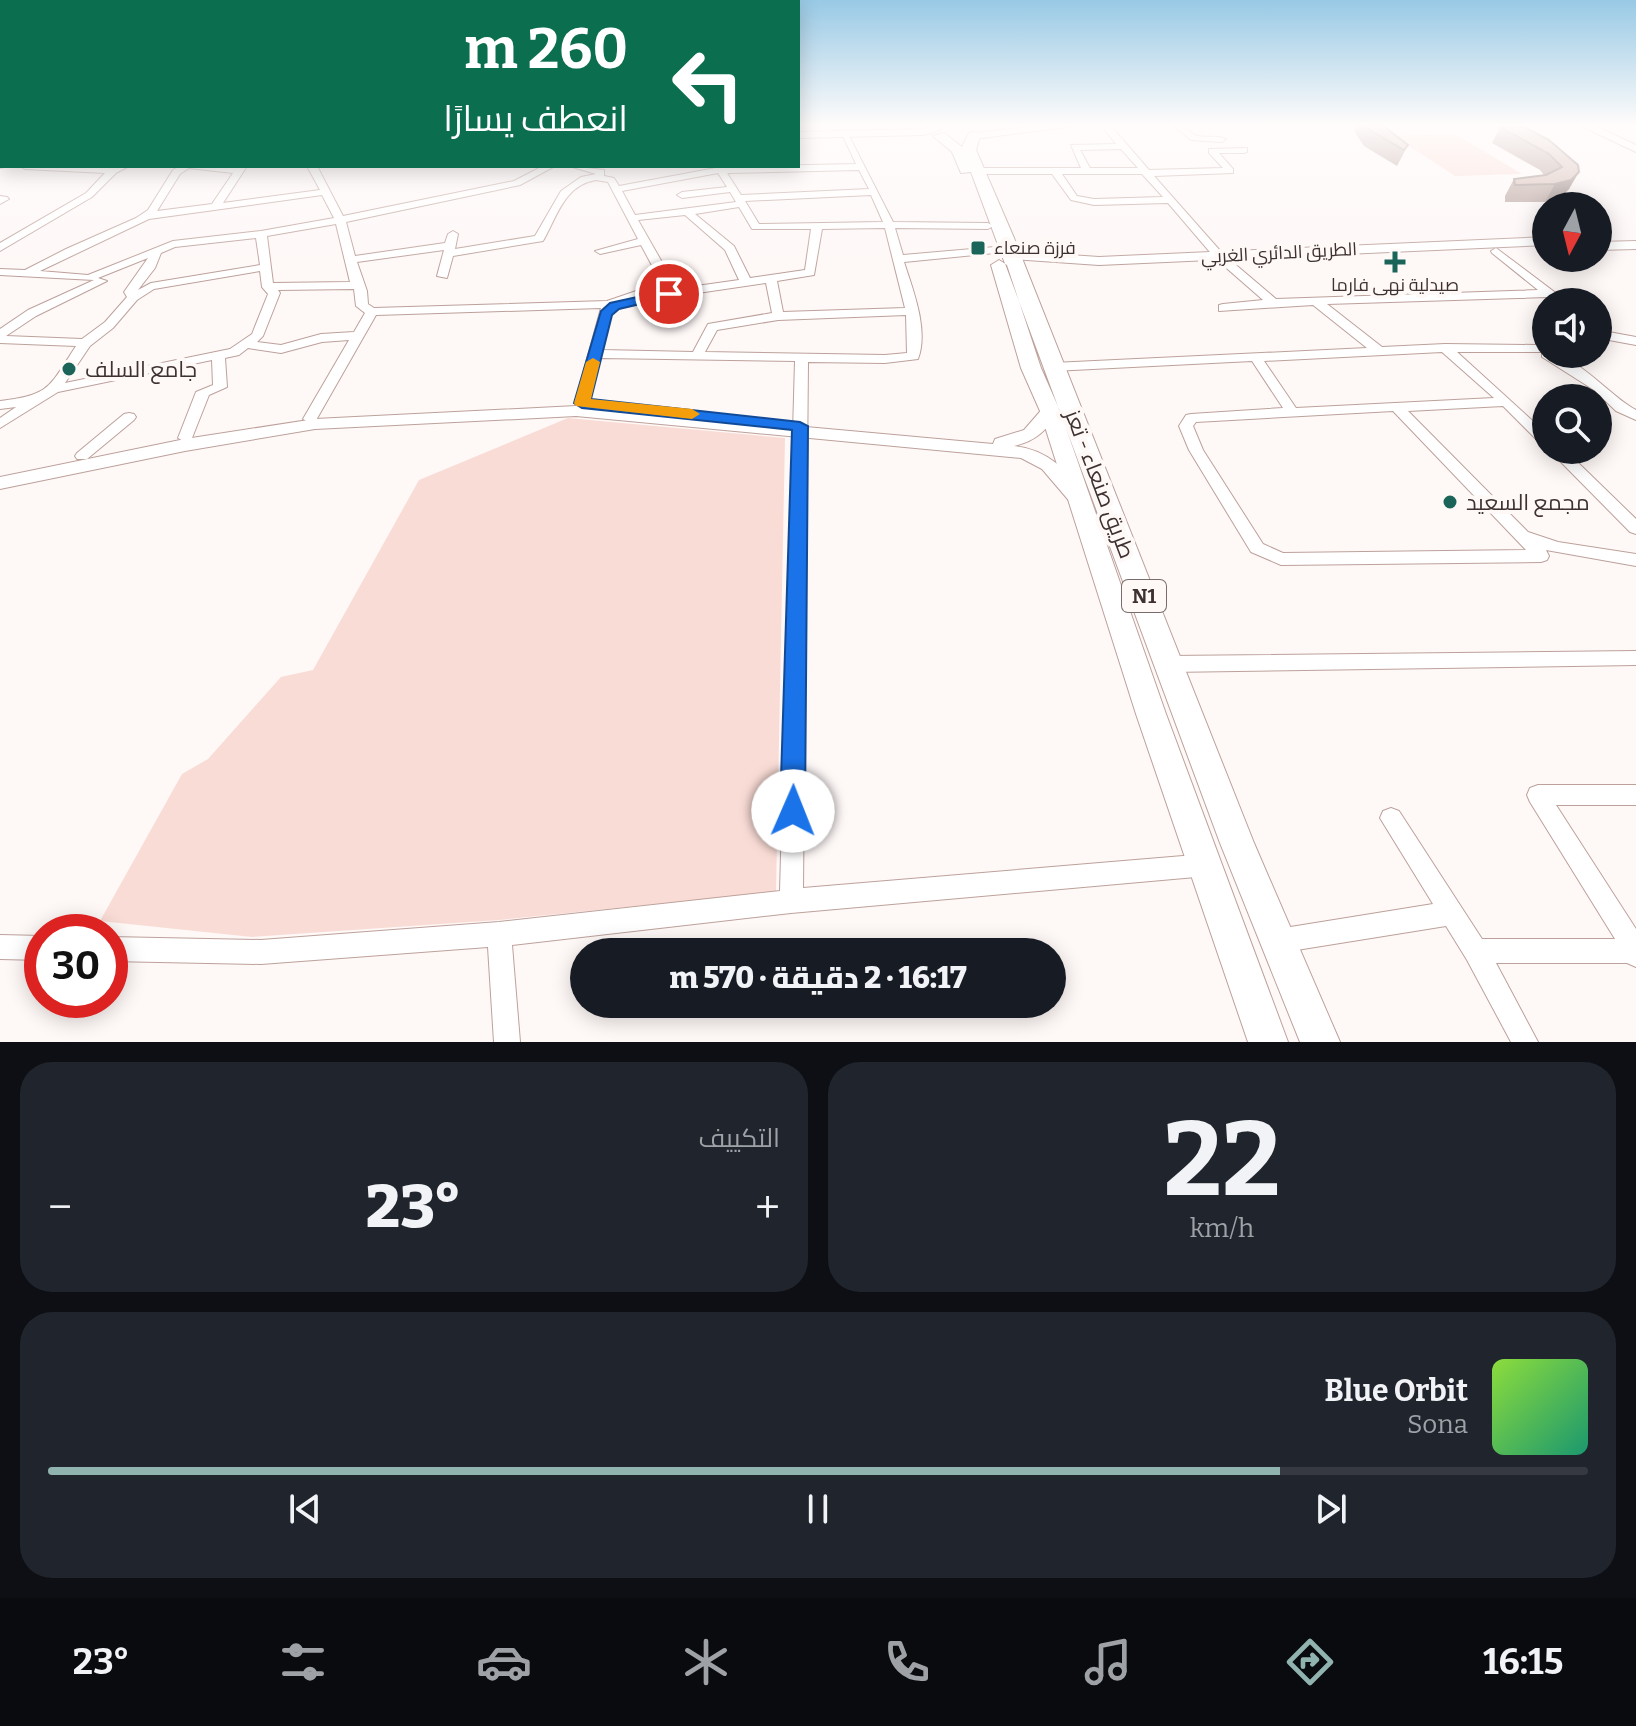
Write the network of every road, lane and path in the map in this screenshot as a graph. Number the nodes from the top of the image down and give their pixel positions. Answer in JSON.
{"nodes":[{"id":1,"x":110,"y":174,"type":"edge"},
{"id":2,"x":175,"y":174,"type":"edge"},
{"id":3,"x":237,"y":174,"type":"edge"},
{"id":4,"x":316,"y":174,"type":"edge"},
{"id":5,"x":529,"y":174,"type":"edge"},
{"id":6,"x":701,"y":174,"type":"edge"},
{"id":7,"x":723,"y":174,"type":"edge"},
{"id":8,"x":865,"y":174,"type":"edge"},
{"id":9,"x":971,"y":174,"type":"edge"},
{"id":10,"x":1057,"y":174,"type":"edge"},
{"id":11,"x":1147,"y":174,"type":"edge"},
{"id":12,"x":599,"y":176,"type":"joint"},
{"id":13,"x":618,"y":189,"type":"junction"},
{"id":14,"x":325,"y":192,"type":"junction"},
{"id":15,"x":875,"y":192,"type":"junction"},
{"id":16,"x":682,"y":195,"type":"dead end"},
{"id":17,"x":738,"y":197,"type":"junction"},
{"id":18,"x":1170,"y":200,"type":"junction"},
{"id":19,"x":217,"y":204,"type":"junction"},
{"id":20,"x":687,"y":212,"type":"junction"},
{"id":21,"x":146,"y":216,"type":"junction"},
{"id":22,"x":633,"y":218,"type":"junction"},
{"id":23,"x":340,"y":220,"type":"junction"},
{"id":24,"x":889,"y":225,"type":"junction"},
{"id":25,"x":817,"y":226,"type":"junction"},
{"id":26,"x":261,"y":234,"type":"junction"},
{"id":27,"x":1636,"y":238,"type":"edge"},
{"id":28,"x":1612,"y":239,"type":"edge"},
{"id":29,"x":645,"y":241,"type":"junction"},
{"id":30,"x":1532,"y":242,"type":"edge"},
{"id":31,"x":451,"y":244,"type":"junction"},
{"id":32,"x":1636,"y":245,"type":"edge"},
{"id":33,"x":1612,"y":246,"type":"edge"},
{"id":34,"x":1002,"y":247,"type":"junction"},
{"id":35,"x":0,"y":248,"type":"edge"},
{"id":36,"x":157,"y":250,"type":"junction"},
{"id":37,"x":1532,"y":250,"type":"edge"},
{"id":38,"x":600,"y":251,"type":"dead end"},
{"id":39,"x":1496,"y":251,"type":"junction"},
{"id":40,"x":897,"y":259,"type":"junction"},
{"id":41,"x":1222,"y":259,"type":"junction"},
{"id":42,"x":350,"y":260,"type":"junction"},
{"id":43,"x":132,"y":261,"type":"junction"},
{"id":44,"x":265,"y":267,"type":"junction"},
{"id":45,"x":0,"y":272,"type":"edge"},
{"id":46,"x":27,"y":274,"type":"junction"},
{"id":47,"x":443,"y":276,"type":"dead end"},
{"id":48,"x":771,"y":279,"type":"junction"},
{"id":49,"x":746,"y":282,"type":"junction"},
{"id":50,"x":357,"y":285,"type":"junction"},
{"id":51,"x":268,"y":287,"type":"junction"},
{"id":52,"x":1544,"y":288,"type":"edge"},
{"id":53,"x":1532,"y":294,"type":"edge"},
{"id":54,"x":133,"y":298,"type":"junction"},
{"id":55,"x":1316,"y":301,"type":"junction"},
{"id":56,"x":1273,"y":303,"type":"junction"},
{"id":57,"x":1223,"y":308,"type":"dead end"},
{"id":58,"x":607,"y":309,"type":"junction"},
{"id":59,"x":911,"y":311,"type":"junction"},
{"id":60,"x":372,"y":312,"type":"junction"},
{"id":61,"x":778,"y":316,"type":"junction"},
{"id":62,"x":0,"y":336,"type":"edge"},
{"id":63,"x":358,"y":336,"type":"junction"},
{"id":64,"x":1612,"y":337,"type":"edge"},
{"id":65,"x":1636,"y":341,"type":"edge"},
{"id":66,"x":85,"y":343,"type":"junction"},
{"id":67,"x":245,"y":344,"type":"junction"},
{"id":68,"x":1445,"y":348,"type":"junction"},
{"id":69,"x":1532,"y":350,"type":"edge"},
{"id":70,"x":1379,"y":351,"type":"junction"},
{"id":71,"x":595,"y":354,"type":"junction"},
{"id":72,"x":218,"y":356,"type":"junction"},
{"id":73,"x":697,"y":356,"type":"junction"},
{"id":74,"x":802,"y":357,"type":"junction"},
{"id":75,"x":1256,"y":358,"type":"junction"},
{"id":76,"x":1053,"y":367,"type":"junction"},
{"id":77,"x":1571,"y":368,"type":"edge"},
{"id":78,"x":54,"y":389,"type":"junction"},
{"id":79,"x":33,"y":401,"type":"junction"},
{"id":80,"x":1506,"y":402,"type":"junction"},
{"id":81,"x":582,"y":403,"type":"junction"},
{"id":82,"x":0,"y":405,"type":"edge"},
{"id":83,"x":1397,"y":407,"type":"junction"},
{"id":84,"x":1050,"y":411,"type":"junction"},
{"id":85,"x":1292,"y":412,"type":"junction"},
{"id":86,"x":1636,"y":416,"type":"edge"},
{"id":87,"x":129,"y":417,"type":"dead end"},
{"id":88,"x":310,"y":419,"type":"junction"},
{"id":89,"x":0,"y":424,"type":"edge"},
{"id":90,"x":1532,"y":427,"type":"edge"},
{"id":91,"x":800,"y":430,"type":"junction"},
{"id":92,"x":185,"y":438,"type":"junction"},
{"id":93,"x":82,"y":456,"type":"junction"},
{"id":94,"x":1570,"y":464,"type":"edge"},
{"id":95,"x":0,"y":474,"type":"edge"},
{"id":96,"x":0,"y":483,"type":"edge"},
{"id":97,"x":1081,"y":502,"type":"junction"},
{"id":98,"x":1636,"y":528,"type":"edge"},
{"id":99,"x":1522,"y":536,"type":"junction"},
{"id":100,"x":1636,"y":560,"type":"edge"},
{"id":101,"x":1636,"y":658,"type":"edge"},
{"id":102,"x":1169,"y":664,"type":"junction"},
{"id":103,"x":1636,"y":795,"type":"edge"},
{"id":104,"x":1391,"y":818,"type":"dead end"},
{"id":105,"x":1207,"y":865,"type":"junction"},
{"id":106,"x":791,"y":901,"type":"junction"},
{"id":107,"x":1451,"y":913,"type":"junction"},
{"id":108,"x":499,"y":934,"type":"junction"},
{"id":109,"x":1278,"y":941,"type":"junction"},
{"id":110,"x":0,"y":947,"type":"edge"},
{"id":111,"x":24,"y":948,"type":"edge"},
{"id":112,"x":128,"y":949,"type":"edge"},
{"id":113,"x":1476,"y":951,"type":"junction"},
{"id":114,"x":1635,"y":952,"type":"edge"},
{"id":115,"x":507,"y":1042,"type":"edge"},
{"id":116,"x":1268,"y":1042,"type":"edge"},
{"id":117,"x":1320,"y":1042,"type":"edge"},
{"id":118,"x":1525,"y":1042,"type":"edge"}],
"edges":[{"from":1,"to":35,"type":"street"},
{"from":2,"to":21,"type":"street"},
{"from":3,"to":19,"type":"street"},
{"from":4,"to":14,"type":"street"},
{"from":5,"to":23,"type":"street"},
{"from":6,"to":13,"type":"street"},
{"from":7,"to":17,"type":"street"},
{"from":8,"to":15,"type":"street"},
{"from":9,"to":34,"type":"highway","name":"طريق صنعاء - تعز","number":"N1"},
{"from":10,"to":18,"type":"street"},
{"from":11,"to":18,"type":"street"},
{"from":12,"to":13,"type":"street"},
{"from":12,"to":31,"type":"street"},
{"from":13,"to":22,"type":"street"},
{"from":14,"to":19,"type":"street"},
{"from":14,"to":23,"type":"street"},
{"from":15,"to":17,"type":"street"},
{"from":15,"to":24,"type":"street"},
{"from":16,"to":17,"type":"street"},
{"from":17,"to":20,"type":"street"},
{"from":17,"to":25,"type":"street"},
{"from":18,"to":41,"type":"street"},
{"from":19,"to":21,"type":"street"},
{"from":20,"to":22,"type":"street"},
{"from":20,"to":49,"type":"street"},
{"from":21,"to":46,"type":"street"},
{"from":22,"to":29,"type":"street"},
{"from":23,"to":26,"type":"street"},
{"from":23,"to":42,"type":"street"},
{"from":24,"to":25,"type":"street"},
{"from":24,"to":34,"type":"street"},
{"from":24,"to":40,"type":"street"},
{"from":25,"to":48,"type":"street"},
{"from":26,"to":36,"type":"street"},
{"from":26,"to":44,"type":"street"},
{"from":27,"to":28,"type":"main road"},
{"from":29,"to":38,"type":"street"},
{"from":29,"to":58,"type":"street"},
{"from":30,"to":41,"type":"main road","name":"الطريق الدائري الغربي"},
{"from":31,"to":42,"type":"street"},
{"from":31,"to":47,"type":"street"},
{"from":32,"to":33,"type":"main road"},
{"from":34,"to":40,"type":"street"},
{"from":34,"to":41,"type":"main road","name":"الطريق الدائري الغربي"},
{"from":34,"to":76,"type":"highway","name":"طريق صنعاء - تعز","number":"N1"},
{"from":34,"to":84,"type":"highway","name":"طريق صنعاء - تعز","number":"N1"},
{"from":36,"to":43,"type":"street"},
{"from":36,"to":54,"type":"street"},
{"from":37,"to":39,"type":"main road","name":"الطريق الدائري الغربي"},
{"from":39,"to":41,"type":"main road","name":"الطريق الدائري الغربي"},
{"from":39,"to":52,"type":"street"},
{"from":40,"to":59,"type":"street"},
{"from":41,"to":56,"type":"street"},
{"from":42,"to":50,"type":"street"},
{"from":43,"to":46,"type":"street"},
{"from":43,"to":62,"type":"street"},
{"from":44,"to":51,"type":"street"},
{"from":44,"to":54,"type":"street"},
{"from":45,"to":46,"type":"street"},
{"from":48,"to":49,"type":"street"},
{"from":48,"to":61,"type":"street"},
{"from":49,"to":58,"type":"street"},
{"from":50,"to":51,"type":"street"},
{"from":50,"to":60,"type":"street"},
{"from":51,"to":67,"type":"street"},
{"from":53,"to":55,"type":"street"},
{"from":54,"to":66,"type":"street"},
{"from":55,"to":56,"type":"street"},
{"from":55,"to":70,"type":"street"},
{"from":56,"to":57,"type":"street"},
{"from":58,"to":60,"type":"street"},
{"from":58,"to":71,"type":"street"},
{"from":59,"to":61,"type":"street"},
{"from":59,"to":74,"type":"street"},
{"from":60,"to":63,"type":"street"},
{"from":61,"to":73,"type":"street"},
{"from":62,"to":66,"type":"street"},
{"from":63,"to":67,"type":"street"},
{"from":63,"to":88,"type":"street"},
{"from":64,"to":65,"type":"street"},
{"from":66,"to":78,"type":"street"},
{"from":67,"to":72,"type":"street"},
{"from":68,"to":69,"type":"street"},
{"from":68,"to":70,"type":"street"},
{"from":68,"to":80,"type":"street"},
{"from":70,"to":75,"type":"street"},
{"from":71,"to":73,"type":"street"},
{"from":71,"to":81,"type":"street"},
{"from":72,"to":78,"type":"street"},
{"from":72,"to":92,"type":"street"},
{"from":73,"to":74,"type":"street"},
{"from":74,"to":91,"type":"street"},
{"from":75,"to":76,"type":"street"},
{"from":75,"to":85,"type":"street"},
{"from":76,"to":102,"type":"highway","name":"طريق صنعاء - تعز","number":"N1"},
{"from":77,"to":86,"type":"street"},
{"from":78,"to":79,"type":"street"},
{"from":79,"to":82,"type":"street"},
{"from":79,"to":89,"type":"street"},
{"from":80,"to":83,"type":"street"},
{"from":80,"to":90,"type":"street"},
{"from":81,"to":88,"type":"main road"},
{"from":81,"to":91,"type":"main road"},
{"from":83,"to":85,"type":"street"},
{"from":83,"to":99,"type":"street"},
{"from":84,"to":91,"type":"main road"},
{"from":84,"to":97,"type":"highway","name":"طريق صنعاء - تعز","number":"N1"},
{"from":85,"to":99,"type":"street"},
{"from":87,"to":93,"type":"street"},
{"from":88,"to":92,"type":"main road"},
{"from":91,"to":96,"type":"main road"},
{"from":91,"to":97,"type":"main road"},
{"from":91,"to":106,"type":"street"},
{"from":92,"to":93,"type":"main road"},
{"from":93,"to":95,"type":"main road"},
{"from":94,"to":98,"type":"street"},
{"from":97,"to":105,"type":"highway","name":"طريق صنعاء - تعز","number":"N1"},
{"from":99,"to":100,"type":"street"},
{"from":101,"to":102,"type":"street"},
{"from":102,"to":109,"type":"highway","name":"طريق صنعاء - تعز","number":"N1"},
{"from":103,"to":114,"type":"street"},
{"from":104,"to":107,"type":"street"},
{"from":105,"to":106,"type":"street"},
{"from":105,"to":116,"type":"highway","name":"طريق صنعاء - تعز","number":"N1"},
{"from":106,"to":108,"type":"street"},
{"from":107,"to":109,"type":"street"},
{"from":107,"to":113,"type":"street"},
{"from":108,"to":112,"type":"street"},
{"from":108,"to":115,"type":"street"},
{"from":109,"to":117,"type":"highway","name":"طريق صنعاء - تعز","number":"N1"},
{"from":110,"to":111,"type":"street"},
{"from":113,"to":114,"type":"street"},
{"from":113,"to":118,"type":"street"}]}
